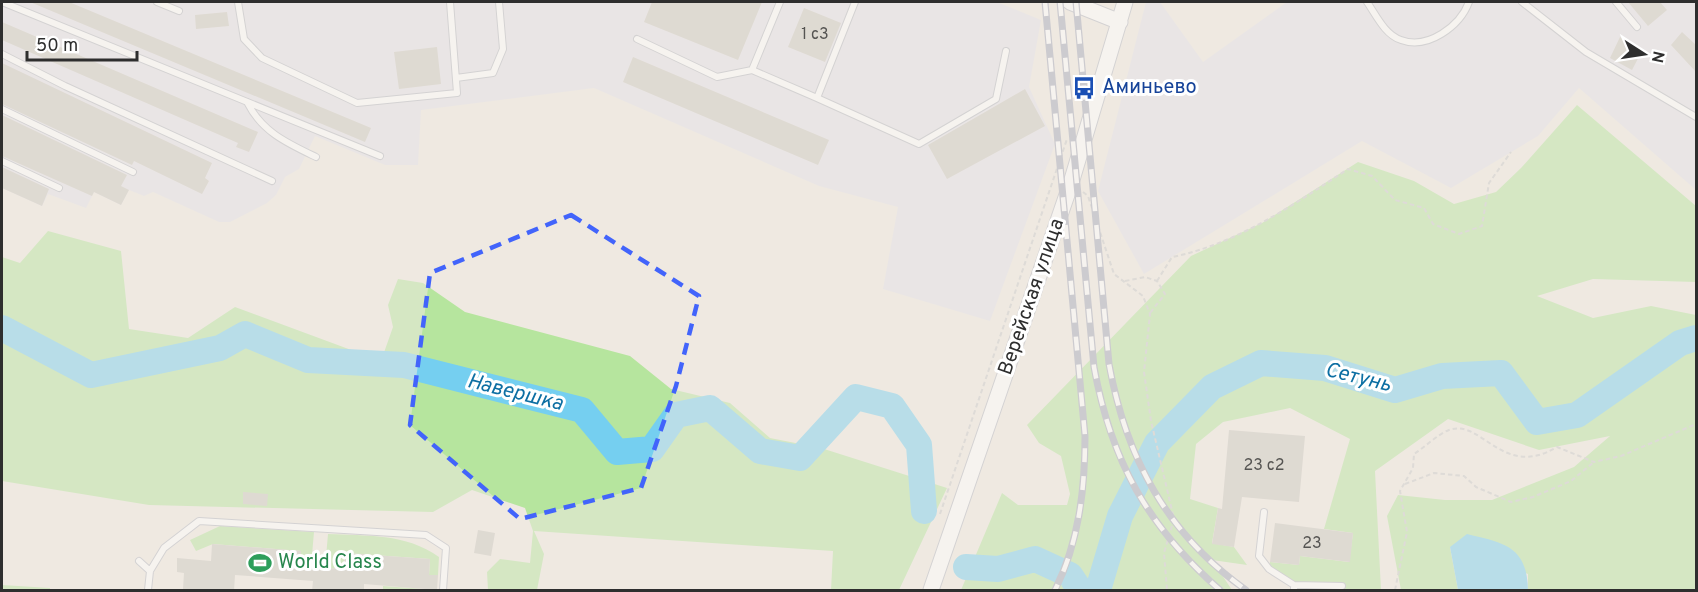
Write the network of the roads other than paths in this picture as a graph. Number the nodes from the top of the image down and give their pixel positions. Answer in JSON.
{"nodes":[{"id":1,"x":2,"y":2,"type":"edge"},
{"id":2,"x":157,"y":2,"type":"edge"},
{"id":3,"x":238,"y":2,"type":"edge"},
{"id":4,"x":450,"y":2,"type":"edge"},
{"id":5,"x":499,"y":2,"type":"edge"},
{"id":6,"x":780,"y":2,"type":"edge"},
{"id":7,"x":855,"y":2,"type":"edge"},
{"id":8,"x":1070,"y":2,"type":"edge"},
{"id":9,"x":1125,"y":2,"type":"edge"},
{"id":10,"x":1367,"y":2,"type":"edge"},
{"id":11,"x":1469,"y":2,"type":"edge"},
{"id":12,"x":1522,"y":2,"type":"edge"},
{"id":13,"x":1616,"y":2,"type":"edge"},
{"id":14,"x":179,"y":11,"type":"dead end"},
{"id":15,"x":1120,"y":22,"type":"junction"},
{"id":16,"x":1636,"y":27,"type":"dead end"},
{"id":17,"x":637,"y":39,"type":"dead end"},
{"id":18,"x":1006,"y":51,"type":"dead end"},
{"id":19,"x":2,"y":54,"type":"edge"},
{"id":20,"x":752,"y":70,"type":"junction"},
{"id":21,"x":456,"y":78,"type":"junction"},
{"id":22,"x":817,"y":98,"type":"junction"},
{"id":23,"x":246,"y":101,"type":"junction"},
{"id":24,"x":2,"y":109,"type":"edge"},
{"id":25,"x":1696,"y":117,"type":"edge"},
{"id":26,"x":380,"y":156,"type":"dead end"},
{"id":27,"x":316,"y":157,"type":"dead end"},
{"id":28,"x":2,"y":161,"type":"edge"},
{"id":29,"x":133,"y":172,"type":"dead end"},
{"id":30,"x":272,"y":181,"type":"dead end"},
{"id":31,"x":59,"y":188,"type":"dead end"},
{"id":32,"x":1264,"y":512,"type":"dead end"},
{"id":33,"x":139,"y":561,"type":"dead end"},
{"id":34,"x":150,"y":571,"type":"junction"},
{"id":35,"x":1342,"y":586,"type":"dead end"},
{"id":36,"x":1294,"y":588,"type":"edge"},
{"id":37,"x":148,"y":591,"type":"edge"},
{"id":38,"x":443,"y":591,"type":"edge"},
{"id":39,"x":931,"y":591,"type":"edge"}],
"edges":[{"from":1,"to":23,"type":"lane"},
{"from":2,"to":14,"type":"lane"},
{"from":3,"to":21,"type":"lane"},
{"from":4,"to":21,"type":"lane"},
{"from":5,"to":21,"type":"lane"},
{"from":6,"to":20,"type":"lane"},
{"from":7,"to":22,"type":"lane"},
{"from":8,"to":15,"type":"street"},
{"from":9,"to":15,"type":"street","name":"Верейская улица"},
{"from":10,"to":11,"type":"lane"},
{"from":12,"to":25,"type":"lane"},
{"from":13,"to":16,"type":"lane"},
{"from":15,"to":39,"type":"street","name":"Верейская улица"},
{"from":17,"to":20,"type":"lane"},
{"from":18,"to":22,"type":"lane"},
{"from":19,"to":30,"type":"lane"},
{"from":20,"to":22,"type":"lane"},
{"from":23,"to":26,"type":"lane"},
{"from":23,"to":27,"type":"lane"},
{"from":24,"to":29,"type":"lane"},
{"from":28,"to":31,"type":"lane"},
{"from":32,"to":36,"type":"lane"},
{"from":33,"to":34,"type":"lane"},
{"from":34,"to":37,"type":"lane"},
{"from":34,"to":38,"type":"lane"},
{"from":35,"to":36,"type":"lane"}]}
